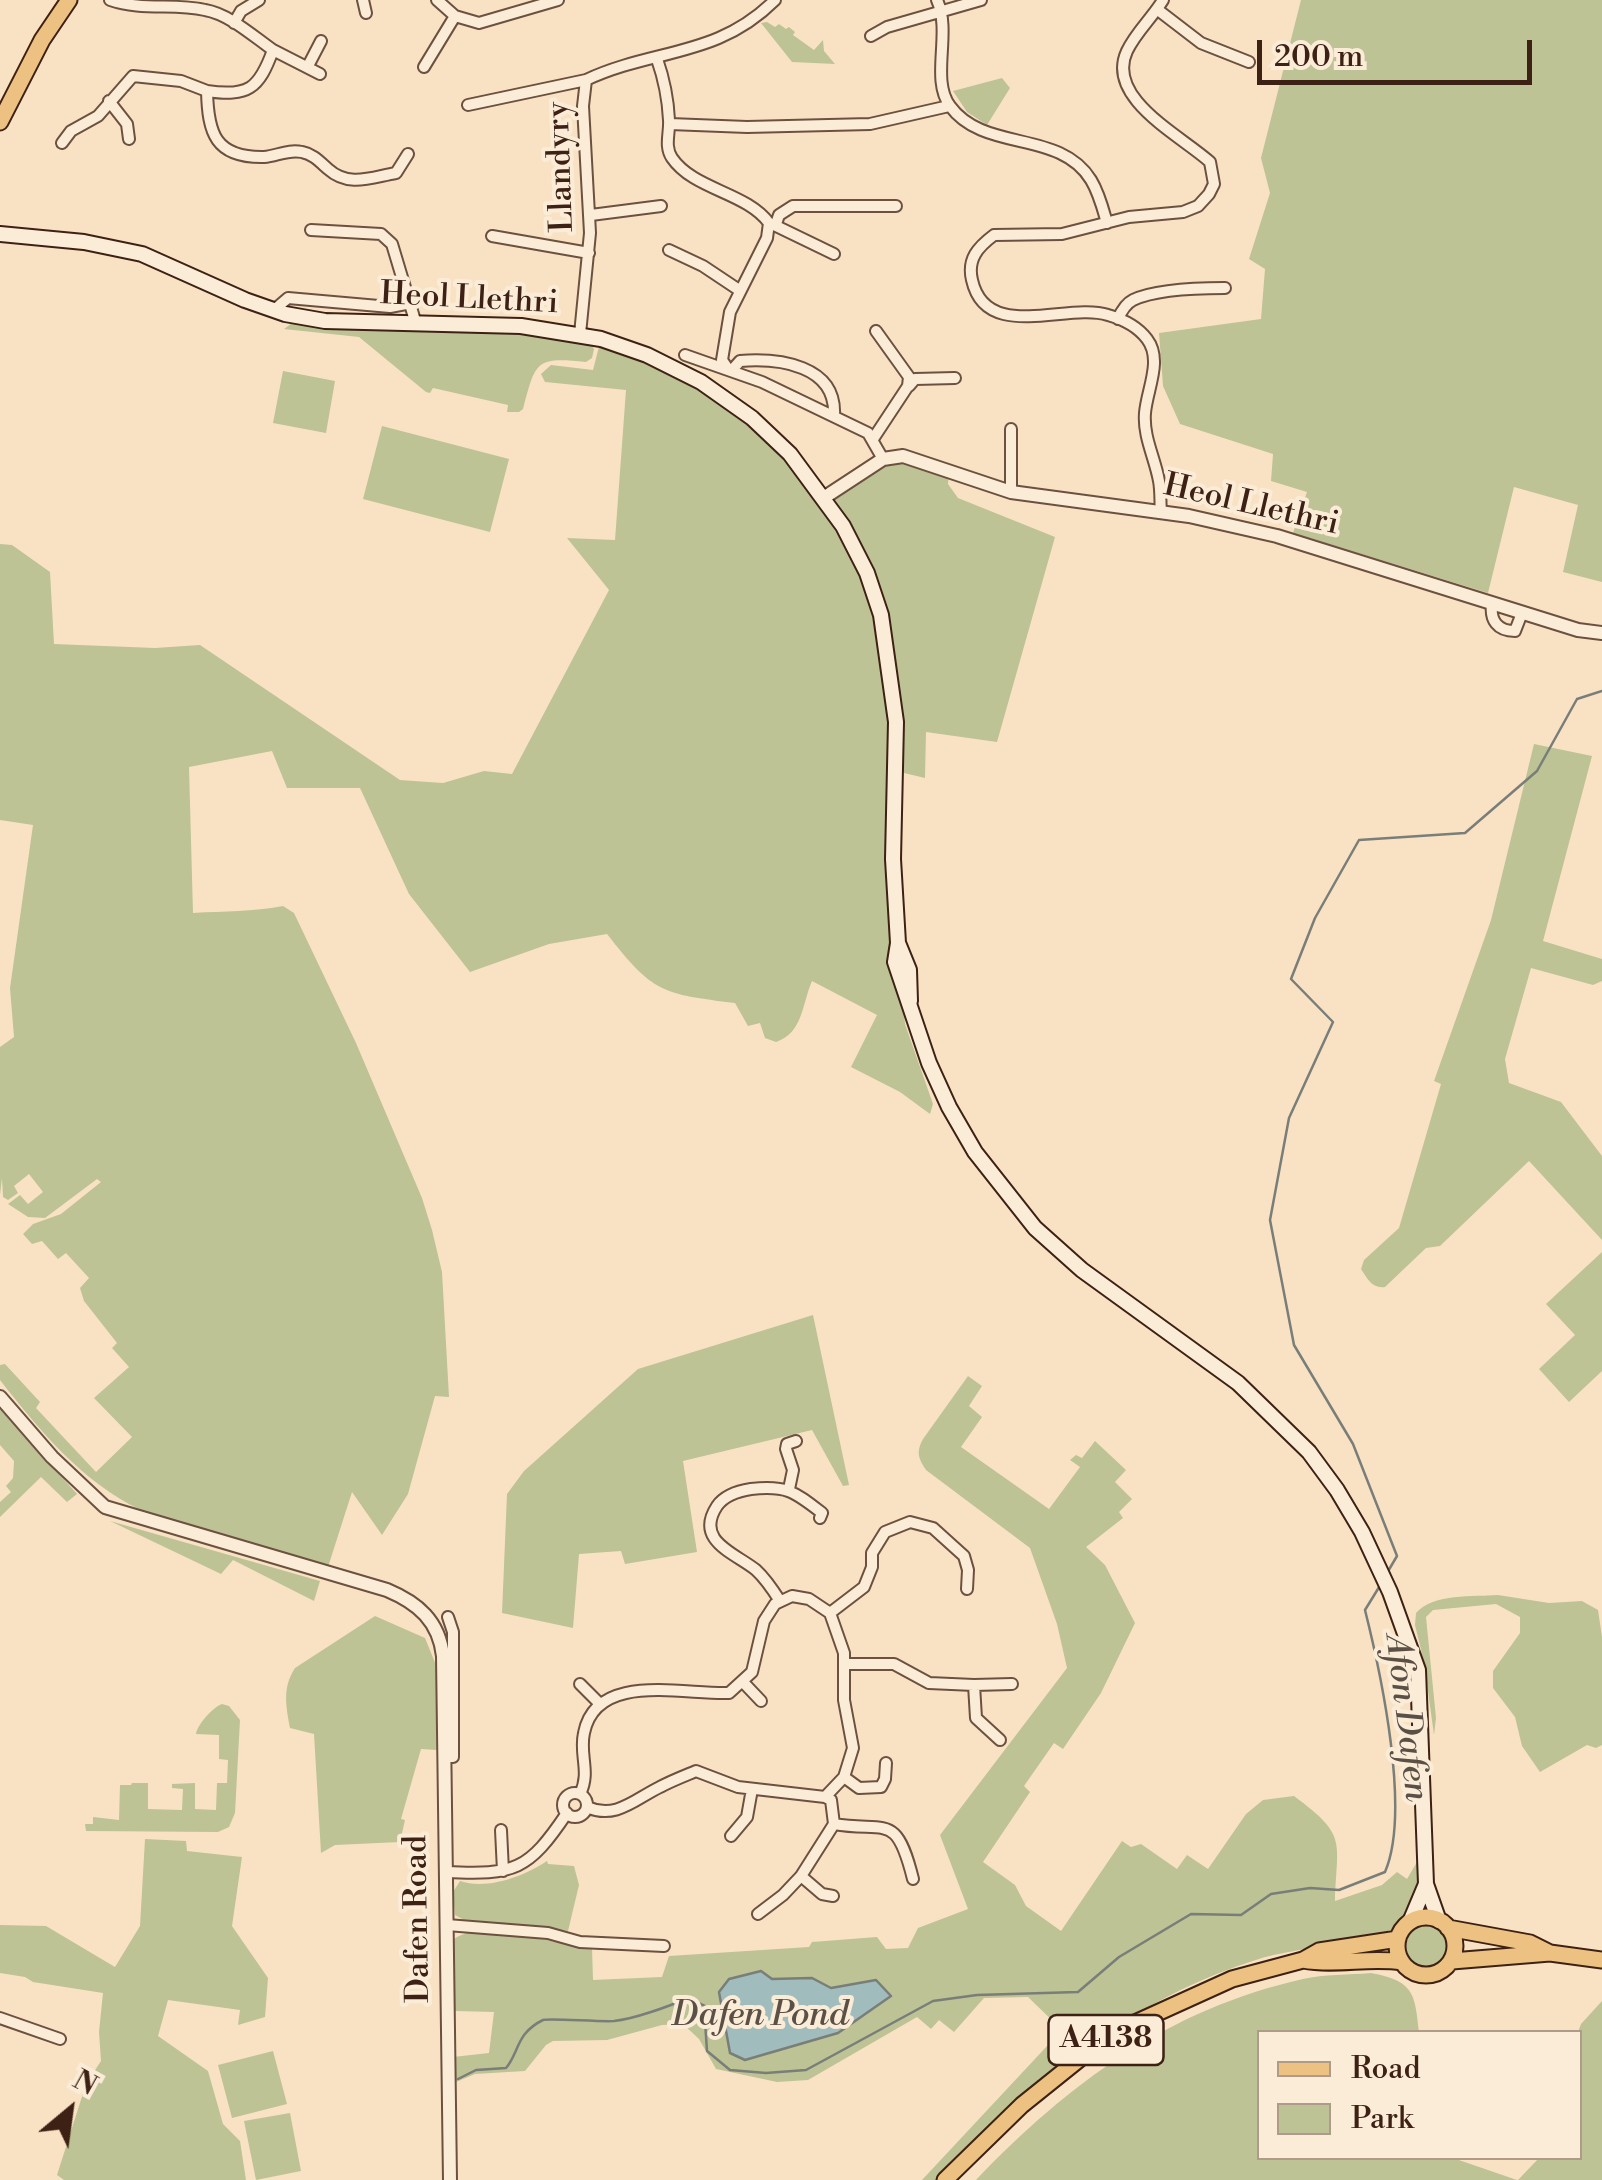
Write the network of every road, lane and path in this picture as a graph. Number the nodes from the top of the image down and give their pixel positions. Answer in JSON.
{"nodes":[{"id":1,"x":69,"y":0,"type":"edge"},
{"id":2,"x":110,"y":0,"type":"edge"},
{"id":3,"x":260,"y":0,"type":"edge"},
{"id":4,"x":363,"y":0,"type":"edge"},
{"id":5,"x":437,"y":0,"type":"edge"},
{"id":6,"x":558,"y":0,"type":"edge"},
{"id":7,"x":775,"y":0,"type":"edge"},
{"id":8,"x":980,"y":0,"type":"edge"},
{"id":9,"x":939,"y":5,"type":"edge"},
{"id":10,"x":1160,"y":5,"type":"edge"},
{"id":11,"x":366,"y":13,"type":"dead end"},
{"id":12,"x":455,"y":16,"type":"junction"},
{"id":13,"x":234,"y":23,"type":"junction"},
{"id":14,"x":871,"y":36,"type":"dead end"},
{"id":15,"x":320,"y":41,"type":"dead end"},
{"id":16,"x":273,"y":50,"type":"junction"},
{"id":17,"x":656,"y":58,"type":"junction"},
{"id":18,"x":1249,"y":62,"type":"dead end"},
{"id":19,"x":308,"y":66,"type":"junction"},
{"id":20,"x":424,"y":67,"type":"dead end"},
{"id":21,"x":320,"y":74,"type":"dead end"},
{"id":22,"x":586,"y":80,"type":"junction"},
{"id":23,"x":207,"y":91,"type":"junction"},
{"id":24,"x":108,"y":101,"type":"junction"},
{"id":25,"x":468,"y":106,"type":"dead end"},
{"id":26,"x":949,"y":106,"type":"junction"},
{"id":27,"x":0,"y":122,"type":"edge"},
{"id":28,"x":670,"y":124,"type":"junction"},
{"id":29,"x":129,"y":139,"type":"dead end"},
{"id":30,"x":62,"y":143,"type":"dead end"},
{"id":31,"x":408,"y":154,"type":"dead end"},
{"id":32,"x":661,"y":206,"type":"dead end"},
{"id":33,"x":896,"y":206,"type":"dead end"},
{"id":34,"x":590,"y":215,"type":"junction"},
{"id":35,"x":1107,"y":223,"type":"junction"},
{"id":36,"x":773,"y":224,"type":"junction"},
{"id":37,"x":311,"y":230,"type":"dead end"},
{"id":38,"x":0,"y":234,"type":"edge"},
{"id":39,"x":492,"y":236,"type":"dead end"},
{"id":40,"x":670,"y":250,"type":"dead end"},
{"id":41,"x":589,"y":253,"type":"junction"},
{"id":42,"x":834,"y":254,"type":"dead end"},
{"id":43,"x":1225,"y":288,"type":"dead end"},
{"id":44,"x":739,"y":290,"type":"junction"},
{"id":45,"x":411,"y":304,"type":"junction"},
{"id":46,"x":274,"y":310,"type":"junction"},
{"id":47,"x":1118,"y":320,"type":"junction"},
{"id":48,"x":416,"y":324,"type":"junction"},
{"id":49,"x":876,"y":331,"type":"dead end"},
{"id":50,"x":580,"y":334,"type":"junction"},
{"id":51,"x":685,"y":355,"type":"dead end"},
{"id":52,"x":730,"y":370,"type":"junction"},
{"id":53,"x":955,"y":378,"type":"dead end"},
{"id":54,"x":908,"y":386,"type":"junction"},
{"id":55,"x":834,"y":416,"type":"junction"},
{"id":56,"x":1011,"y":429,"type":"dead end"},
{"id":57,"x":874,"y":439,"type":"junction"},
{"id":58,"x":883,"y":459,"type":"junction"},
{"id":59,"x":1011,"y":492,"type":"junction"},
{"id":60,"x":825,"y":497,"type":"junction"},
{"id":61,"x":1161,"y":512,"type":"junction"},
{"id":62,"x":1492,"y":604,"type":"junction"},
{"id":63,"x":1522,"y":613,"type":"junction"},
{"id":64,"x":1602,"y":633,"type":"edge"},
{"id":65,"x":0,"y":1397,"type":"edge"},
{"id":66,"x":796,"y":1442,"type":"dead end"},
{"id":67,"x":788,"y":1489,"type":"junction"},
{"id":68,"x":820,"y":1518,"type":"dead end"},
{"id":69,"x":967,"y":1590,"type":"dead end"},
{"id":70,"x":780,"y":1602,"type":"junction"},
{"id":71,"x":830,"y":1613,"type":"junction"},
{"id":72,"x":448,"y":1617,"type":"dead end"},
{"id":73,"x":844,"y":1664,"type":"junction"},
{"id":74,"x":742,"y":1682,"type":"junction"},
{"id":75,"x":580,"y":1684,"type":"dead end"},
{"id":76,"x":1012,"y":1684,"type":"dead end"},
{"id":77,"x":974,"y":1685,"type":"junction"},
{"id":78,"x":760,"y":1701,"type":"dead end"},
{"id":79,"x":600,"y":1704,"type":"junction"},
{"id":80,"x":1000,"y":1740,"type":"dead end"},
{"id":81,"x":444,"y":1757,"type":"junction"},
{"id":82,"x":886,"y":1763,"type":"dead end"},
{"id":83,"x":844,"y":1777,"type":"junction"},
{"id":84,"x":752,"y":1789,"type":"junction"},
{"id":85,"x":580,"y":1794,"type":"junction"},
{"id":86,"x":824,"y":1797,"type":"junction"},
{"id":87,"x":587,"y":1807,"type":"junction"},
{"id":88,"x":566,"y":1813,"type":"junction"},
{"id":89,"x":834,"y":1824,"type":"junction"},
{"id":90,"x":501,"y":1830,"type":"dead end"},
{"id":91,"x":730,"y":1836,"type":"dead end"},
{"id":92,"x":446,"y":1872,"type":"junction"},
{"id":93,"x":503,"y":1872,"type":"junction"},
{"id":94,"x":801,"y":1876,"type":"junction"},
{"id":95,"x":914,"y":1879,"type":"dead end"},
{"id":96,"x":1426,"y":1884,"type":"junction"},
{"id":97,"x":834,"y":1896,"type":"dead end"},
{"id":98,"x":758,"y":1914,"type":"dead end"},
{"id":99,"x":1410,"y":1922,"type":"junction"},
{"id":100,"x":447,"y":1924,"type":"junction"},
{"id":101,"x":1444,"y":1924,"type":"junction"},
{"id":102,"x":1398,"y":1939,"type":"junction"},
{"id":103,"x":664,"y":1946,"type":"dead end"},
{"id":104,"x":1550,"y":1953,"type":"junction"},
{"id":105,"x":1303,"y":1960,"type":"junction"},
{"id":106,"x":1452,"y":1960,"type":"junction"},
{"id":107,"x":1602,"y":1960,"type":"edge"},
{"id":108,"x":1402,"y":1962,"type":"junction"},
{"id":109,"x":0,"y":2018,"type":"edge"},
{"id":110,"x":60,"y":2039,"type":"dead end"},
{"id":111,"x":450,"y":2180,"type":"edge"},
{"id":112,"x":944,"y":2180,"type":"edge"}],
"edges":[{"from":1,"to":27,"type":"main road"},
{"from":2,"to":13,"type":"street"},
{"from":3,"to":13,"type":"street"},
{"from":4,"to":11,"type":"street"},
{"from":5,"to":12,"type":"street"},
{"from":6,"to":12,"type":"street"},
{"from":7,"to":17,"type":"street","name":"Llandyry"},
{"from":8,"to":9,"type":"street"},
{"from":9,"to":14,"type":"street"},
{"from":9,"to":26,"type":"street"},
{"from":10,"to":18,"type":"street"},
{"from":10,"to":35,"type":"street"},
{"from":12,"to":20,"type":"street"},
{"from":13,"to":16,"type":"street"},
{"from":15,"to":19,"type":"street"},
{"from":16,"to":19,"type":"street"},
{"from":16,"to":23,"type":"street"},
{"from":17,"to":22,"type":"street","name":"Llandyry"},
{"from":17,"to":28,"type":"street"},
{"from":19,"to":21,"type":"street"},
{"from":22,"to":25,"type":"street","name":"Llandyry"},
{"from":22,"to":34,"type":"street","name":"Llandyry"},
{"from":23,"to":24,"type":"street"},
{"from":23,"to":31,"type":"street"},
{"from":24,"to":29,"type":"street"},
{"from":24,"to":30,"type":"street"},
{"from":26,"to":28,"type":"street"},
{"from":26,"to":35,"type":"street"},
{"from":28,"to":36,"type":"street"},
{"from":32,"to":34,"type":"street"},
{"from":33,"to":36,"type":"street"},
{"from":34,"to":41,"type":"street","name":"Llandyry"},
{"from":35,"to":47,"type":"street"},
{"from":36,"to":42,"type":"street"},
{"from":36,"to":44,"type":"street"},
{"from":37,"to":45,"type":"street"},
{"from":38,"to":46,"type":"main road","name":"Heol Llethri"},
{"from":39,"to":41,"type":"street","name":"Llandyry"},
{"from":40,"to":44,"type":"street"},
{"from":41,"to":50,"type":"street","name":"Llandyry"},
{"from":43,"to":47,"type":"street"},
{"from":44,"to":52,"type":"street"},
{"from":45,"to":46,"type":"street"},
{"from":45,"to":48,"type":"street"},
{"from":46,"to":48,"type":"main road","name":"Heol Llethri"},
{"from":47,"to":61,"type":"street"},
{"from":48,"to":50,"type":"main road","name":"Heol Llethri"},
{"from":49,"to":54,"type":"street"},
{"from":50,"to":60,"type":"main road","name":"Heol Llethri"},
{"from":51,"to":52,"type":"street"},
{"from":52,"to":55,"type":"street"},
{"from":52,"to":55,"type":"street"},
{"from":53,"to":54,"type":"street"},
{"from":54,"to":57,"type":"street"},
{"from":55,"to":57,"type":"street"},
{"from":56,"to":59,"type":"street"},
{"from":57,"to":58,"type":"street"},
{"from":58,"to":59,"type":"street","name":"Heol Llethri"},
{"from":58,"to":60,"type":"street"},
{"from":59,"to":61,"type":"street","name":"Heol Llethri"},
{"from":60,"to":96,"type":"main road","name":"Heol Llethri"},
{"from":61,"to":62,"type":"street","name":"Heol Llethri"},
{"from":62,"to":63,"type":"street","name":"Heol Llethri"},
{"from":62,"to":63,"type":"street"},
{"from":63,"to":64,"type":"street","name":"Heol Llethri"},
{"from":65,"to":81,"type":"street","name":"Dafen Road"},
{"from":66,"to":67,"type":"street"},
{"from":67,"to":68,"type":"street"},
{"from":67,"to":70,"type":"street"},
{"from":69,"to":71,"type":"street"},
{"from":70,"to":71,"type":"street"},
{"from":70,"to":74,"type":"street"},
{"from":71,"to":73,"type":"street"},
{"from":72,"to":81,"type":"street"},
{"from":73,"to":77,"type":"street"},
{"from":73,"to":83,"type":"street"},
{"from":74,"to":78,"type":"street"},
{"from":74,"to":79,"type":"street"},
{"from":75,"to":79,"type":"street"},
{"from":76,"to":77,"type":"street"},
{"from":77,"to":80,"type":"street"},
{"from":79,"to":85,"type":"street"},
{"from":81,"to":92,"type":"street","name":"Dafen Road"},
{"from":82,"to":83,"type":"street"},
{"from":83,"to":86,"type":"street"},
{"from":84,"to":86,"type":"street"},
{"from":84,"to":87,"type":"street"},
{"from":84,"to":91,"type":"street"},
{"from":85,"to":87,"type":"street"},
{"from":85,"to":88,"type":"street"},
{"from":86,"to":89,"type":"street"},
{"from":87,"to":88,"type":"street"},
{"from":88,"to":93,"type":"street"},
{"from":89,"to":94,"type":"street"},
{"from":89,"to":95,"type":"street"},
{"from":90,"to":93,"type":"street"},
{"from":92,"to":93,"type":"street"},
{"from":92,"to":100,"type":"street","name":"Dafen Road"},
{"from":94,"to":97,"type":"street"},
{"from":94,"to":98,"type":"street"},
{"from":96,"to":99,"type":"main road"},
{"from":96,"to":101,"type":"main road"},
{"from":99,"to":101,"type":"main road"},
{"from":99,"to":102,"type":"main road"},
{"from":100,"to":103,"type":"street"},
{"from":100,"to":111,"type":"street","name":"Dafen Road"},
{"from":101,"to":104,"type":"main road"},
{"from":101,"to":106,"type":"main road"},
{"from":102,"to":105,"type":"main road","number":"A4138"},
{"from":102,"to":108,"type":"main road"},
{"from":104,"to":106,"type":"main road"},
{"from":104,"to":107,"type":"main road"},
{"from":105,"to":108,"type":"main road","number":"A4138"},
{"from":105,"to":112,"type":"main road","number":"A4138"},
{"from":106,"to":108,"type":"main road"},
{"from":109,"to":110,"type":"street"}]}
